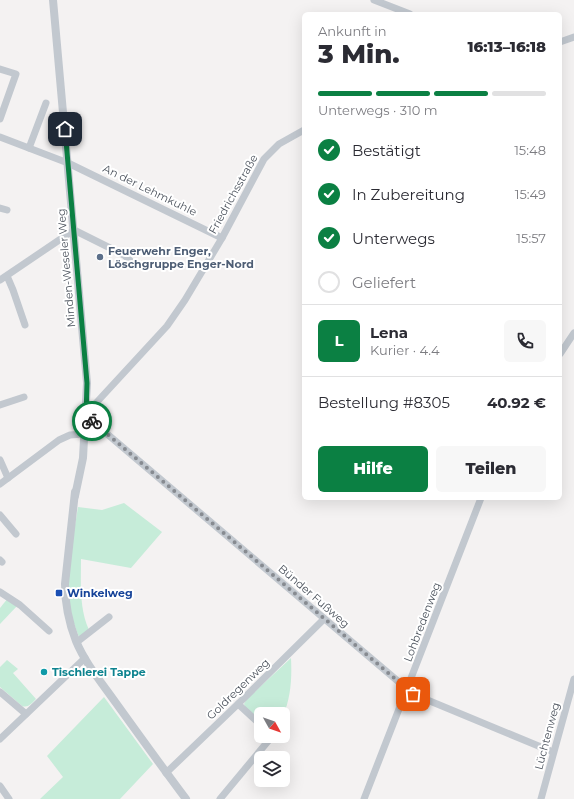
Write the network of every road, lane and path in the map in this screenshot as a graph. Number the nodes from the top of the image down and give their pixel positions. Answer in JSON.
{"nodes":[{"id":1,"x":53,"y":0,"type":"edge"},
{"id":2,"x":374,"y":0,"type":"edge"},
{"id":3,"x":405,"y":12,"type":"edge"},
{"id":4,"x":574,"y":37,"type":"edge"},
{"id":5,"x":562,"y":41,"type":"edge"},
{"id":6,"x":0,"y":69,"type":"edge"},
{"id":7,"x":46,"y":103,"type":"dead end"},
{"id":8,"x":0,"y":119,"type":"edge"},
{"id":9,"x":302,"y":131,"type":"edge"},
{"id":10,"x":0,"y":137,"type":"edge"},
{"id":11,"x":29,"y":148,"type":"junction"},
{"id":12,"x":68,"y":163,"type":"junction"},
{"id":13,"x":74,"y":230,"type":"junction"},
{"id":14,"x":222,"y":238,"type":"junction"},
{"id":15,"x":136,"y":266,"type":"dead end"},
{"id":16,"x":7,"y":276,"type":"junction"},
{"id":17,"x":0,"y":280,"type":"edge"},
{"id":18,"x":25,"y":325,"type":"dead end"},
{"id":19,"x":574,"y":333,"type":"edge"},
{"id":20,"x":562,"y":351,"type":"edge"},
{"id":21,"x":24,"y":396,"type":"dead end"},
{"id":22,"x":0,"y":405,"type":"edge"},
{"id":23,"x":86,"y":411,"type":"junction"},
{"id":24,"x":83,"y":436,"type":"junction"},
{"id":25,"x":0,"y":460,"type":"edge"},
{"id":26,"x":8,"y":478,"type":"junction"},
{"id":27,"x":0,"y":484,"type":"edge"},
{"id":28,"x":480,"y":500,"type":"edge"},
{"id":29,"x":0,"y":515,"type":"edge"},
{"id":30,"x":16,"y":534,"type":"dead end"},
{"id":31,"x":3,"y":593,"type":"edge"},
{"id":32,"x":0,"y":602,"type":"edge"},
{"id":33,"x":109,"y":617,"type":"dead end"},
{"id":34,"x":324,"y":619,"type":"junction"},
{"id":35,"x":48,"y":632,"type":"dead end"},
{"id":36,"x":77,"y":642,"type":"junction"},
{"id":37,"x":85,"y":658,"type":"junction"},
{"id":38,"x":574,"y":678,"type":"edge"},
{"id":39,"x":407,"y":689,"type":"junction"},
{"id":40,"x":0,"y":692,"type":"edge"},
{"id":41,"x":238,"y":704,"type":"junction"},
{"id":42,"x":26,"y":714,"type":"junction"},
{"id":43,"x":254,"y":719,"type":"edge"},
{"id":44,"x":0,"y":739,"type":"edge"},
{"id":45,"x":267,"y":743,"type":"edge"},
{"id":46,"x":553,"y":752,"type":"junction"},
{"id":47,"x":166,"y":773,"type":"junction"},
{"id":48,"x":0,"y":786,"type":"edge"},
{"id":49,"x":9,"y":799,"type":"edge"},
{"id":50,"x":186,"y":799,"type":"edge"},
{"id":51,"x":220,"y":799,"type":"edge"},
{"id":52,"x":364,"y":799,"type":"edge"},
{"id":53,"x":541,"y":799,"type":"edge"}],
"edges":[{"from":1,"to":12,"type":"street","name":"Minden-Weseler Weg"},
{"from":2,"to":3,"type":"street"},
{"from":4,"to":5,"type":"street"},
{"from":6,"to":8,"type":"street"},
{"from":7,"to":11,"type":"street"},
{"from":9,"to":14,"type":"street","name":"Friedrichsstraße"},
{"from":10,"to":11,"type":"street","name":"An der Lehmkuhle"},
{"from":11,"to":12,"type":"street","name":"An der Lehmkuhle"},
{"from":12,"to":13,"type":"street","name":"Minden-Weseler Weg"},
{"from":12,"to":14,"type":"street","name":"An der Lehmkuhle"},
{"from":13,"to":15,"type":"street"},
{"from":13,"to":16,"type":"street"},
{"from":13,"to":23,"type":"street","name":"Minden-Weseler Weg"},
{"from":14,"to":23,"type":"street","name":"Friedrichsstraße"},
{"from":16,"to":17,"type":"street"},
{"from":16,"to":18,"type":"street"},
{"from":19,"to":20,"type":"street"},
{"from":21,"to":22,"type":"street"},
{"from":23,"to":24,"type":"street","name":"Minden-Weseler Weg"},
{"from":23,"to":34,"type":"street","name":"Bünder Fußweg"},
{"from":24,"to":26,"type":"street"},
{"from":24,"to":36,"type":"street","name":"Minden-Weseler Weg"},
{"from":25,"to":26,"type":"street"},
{"from":26,"to":27,"type":"street"},
{"from":28,"to":39,"type":"street","name":"Lohbredenweg"},
{"from":29,"to":30,"type":"street"},
{"from":31,"to":32,"type":"street"},
{"from":31,"to":35,"type":"street"},
{"from":33,"to":36,"type":"street"},
{"from":34,"to":39,"type":"street","name":"Bünder Fußweg"},
{"from":34,"to":41,"type":"street","name":"Goldregenweg"},
{"from":36,"to":37,"type":"street","name":"Minden-Weseler Weg"},
{"from":37,"to":42,"type":"street"},
{"from":37,"to":47,"type":"street","name":"Minden-Weseler Weg"},
{"from":38,"to":46,"type":"street","name":"Lüchtenweg"},
{"from":39,"to":46,"type":"street","name":"Bünder Fußweg"},
{"from":39,"to":52,"type":"street","name":"Lohbredenweg"},
{"from":40,"to":42,"type":"street"},
{"from":41,"to":43,"type":"street"},
{"from":41,"to":47,"type":"street","name":"Goldregenweg"},
{"from":42,"to":44,"type":"street"},
{"from":45,"to":51,"type":"street"},
{"from":46,"to":53,"type":"street","name":"Lüchtenweg"},
{"from":47,"to":50,"type":"street","name":"Minden-Weseler Weg"},
{"from":48,"to":49,"type":"street"}]}
